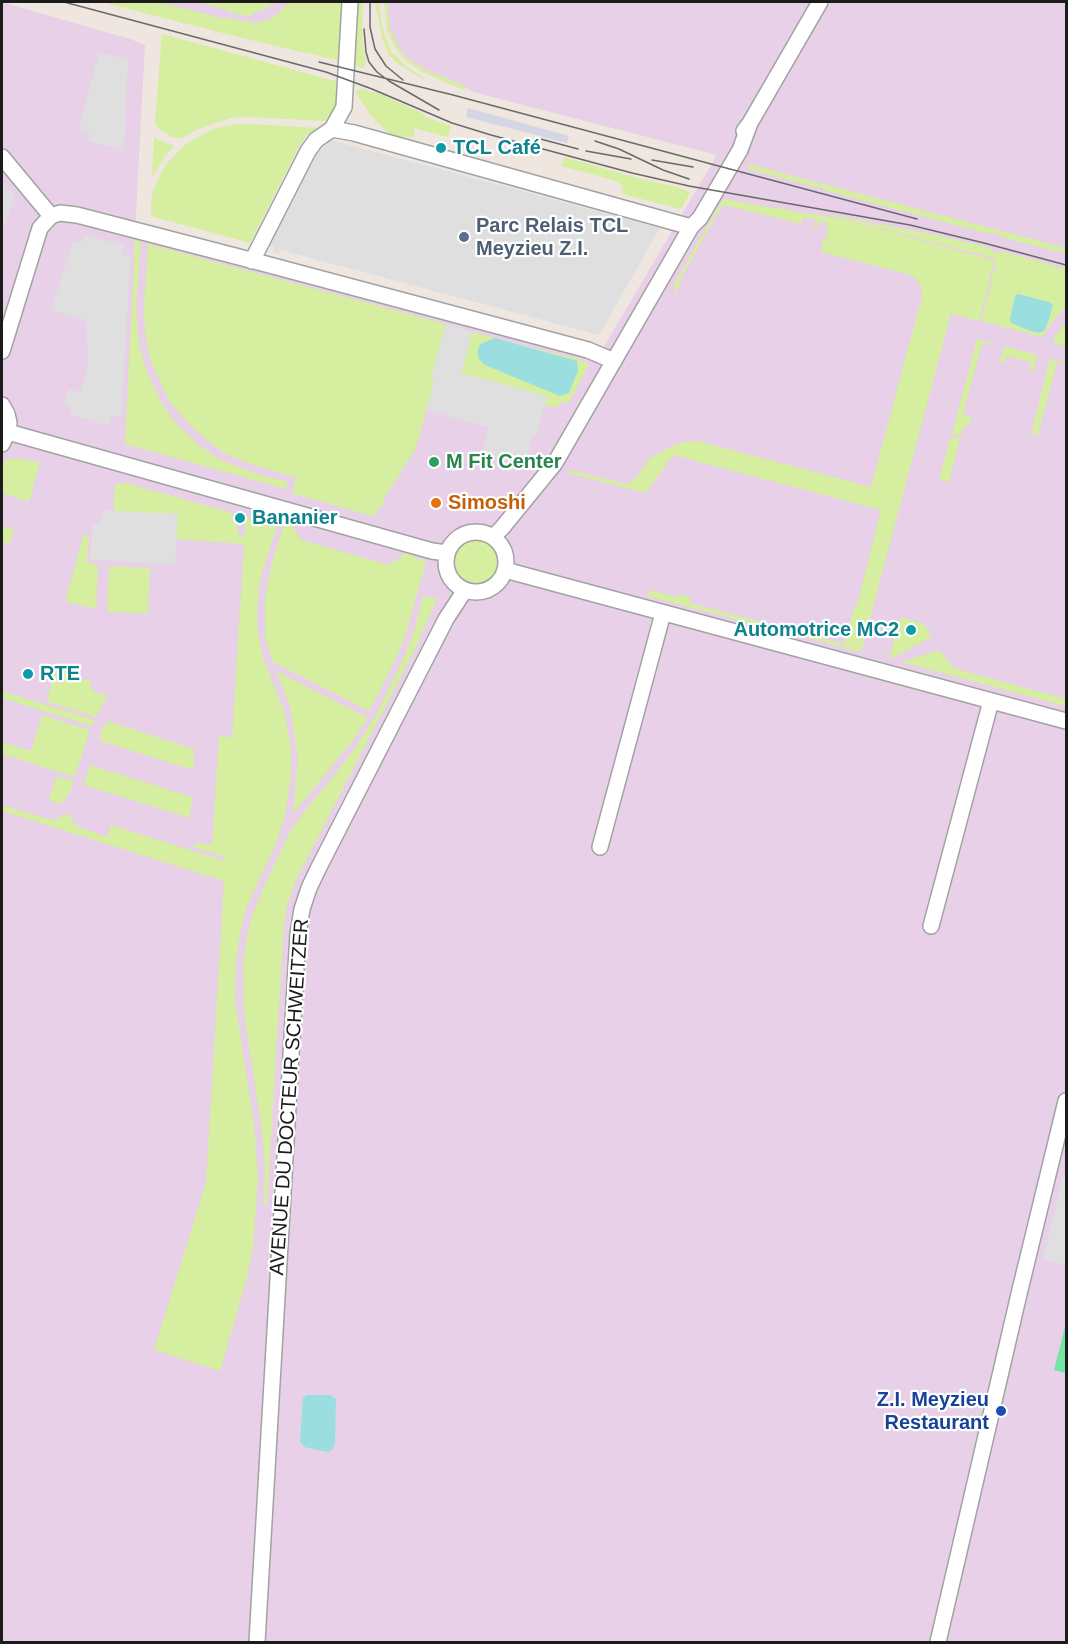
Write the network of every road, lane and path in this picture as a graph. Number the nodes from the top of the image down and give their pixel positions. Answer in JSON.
{"nodes":[{"id":1,"x":350,"y":2,"type":"edge"},
{"id":2,"x":820,"y":2,"type":"edge"},
{"id":3,"x":332,"y":129,"type":"junction"},
{"id":4,"x":2,"y":158,"type":"edge"},
{"id":5,"x":51,"y":216,"type":"junction"},
{"id":6,"x":691,"y":227,"type":"junction"},
{"id":7,"x":252,"y":261,"type":"junction"},
{"id":8,"x":2,"y":351,"type":"edge"},
{"id":9,"x":614,"y":361,"type":"junction"},
{"id":10,"x":2,"y":405,"type":"edge"},
{"id":11,"x":5,"y":438,"type":"edge"},
{"id":12,"x":493,"y":537,"type":"junction"},
{"id":13,"x":447,"y":553,"type":"junction"},
{"id":14,"x":505,"y":570,"type":"junction"},
{"id":15,"x":465,"y":590,"type":"junction"},
{"id":16,"x":663,"y":613,"type":"junction"},
{"id":17,"x":991,"y":701,"type":"junction"},
{"id":18,"x":1066,"y":721,"type":"edge"},
{"id":19,"x":600,"y":847,"type":"dead end"},
{"id":20,"x":931,"y":926,"type":"dead end"},
{"id":21,"x":1066,"y":1101,"type":"edge"},
{"id":22,"x":257,"y":1642,"type":"edge"},
{"id":23,"x":938,"y":1642,"type":"edge"}],
"edges":[{"from":1,"to":3,"type":"street"},
{"from":2,"to":6,"type":"street"},
{"from":3,"to":6,"type":"street"},
{"from":3,"to":7,"type":"street"},
{"from":4,"to":5,"type":"street"},
{"from":5,"to":7,"type":"street"},
{"from":5,"to":8,"type":"street"},
{"from":6,"to":9,"type":"street"},
{"from":7,"to":9,"type":"street"},
{"from":9,"to":12,"type":"street"},
{"from":10,"to":11,"type":"street"},
{"from":11,"to":13,"type":"street"},
{"from":12,"to":13,"type":"street"},
{"from":12,"to":14,"type":"street"},
{"from":13,"to":15,"type":"street"},
{"from":14,"to":15,"type":"street"},
{"from":14,"to":16,"type":"street"},
{"from":15,"to":22,"type":"street","name":"AVENUE DU DOCTEUR SCHWEITZER"},
{"from":16,"to":17,"type":"street"},
{"from":16,"to":19,"type":"street"},
{"from":17,"to":18,"type":"street"},
{"from":17,"to":20,"type":"street"},
{"from":21,"to":23,"type":"street"}]}
